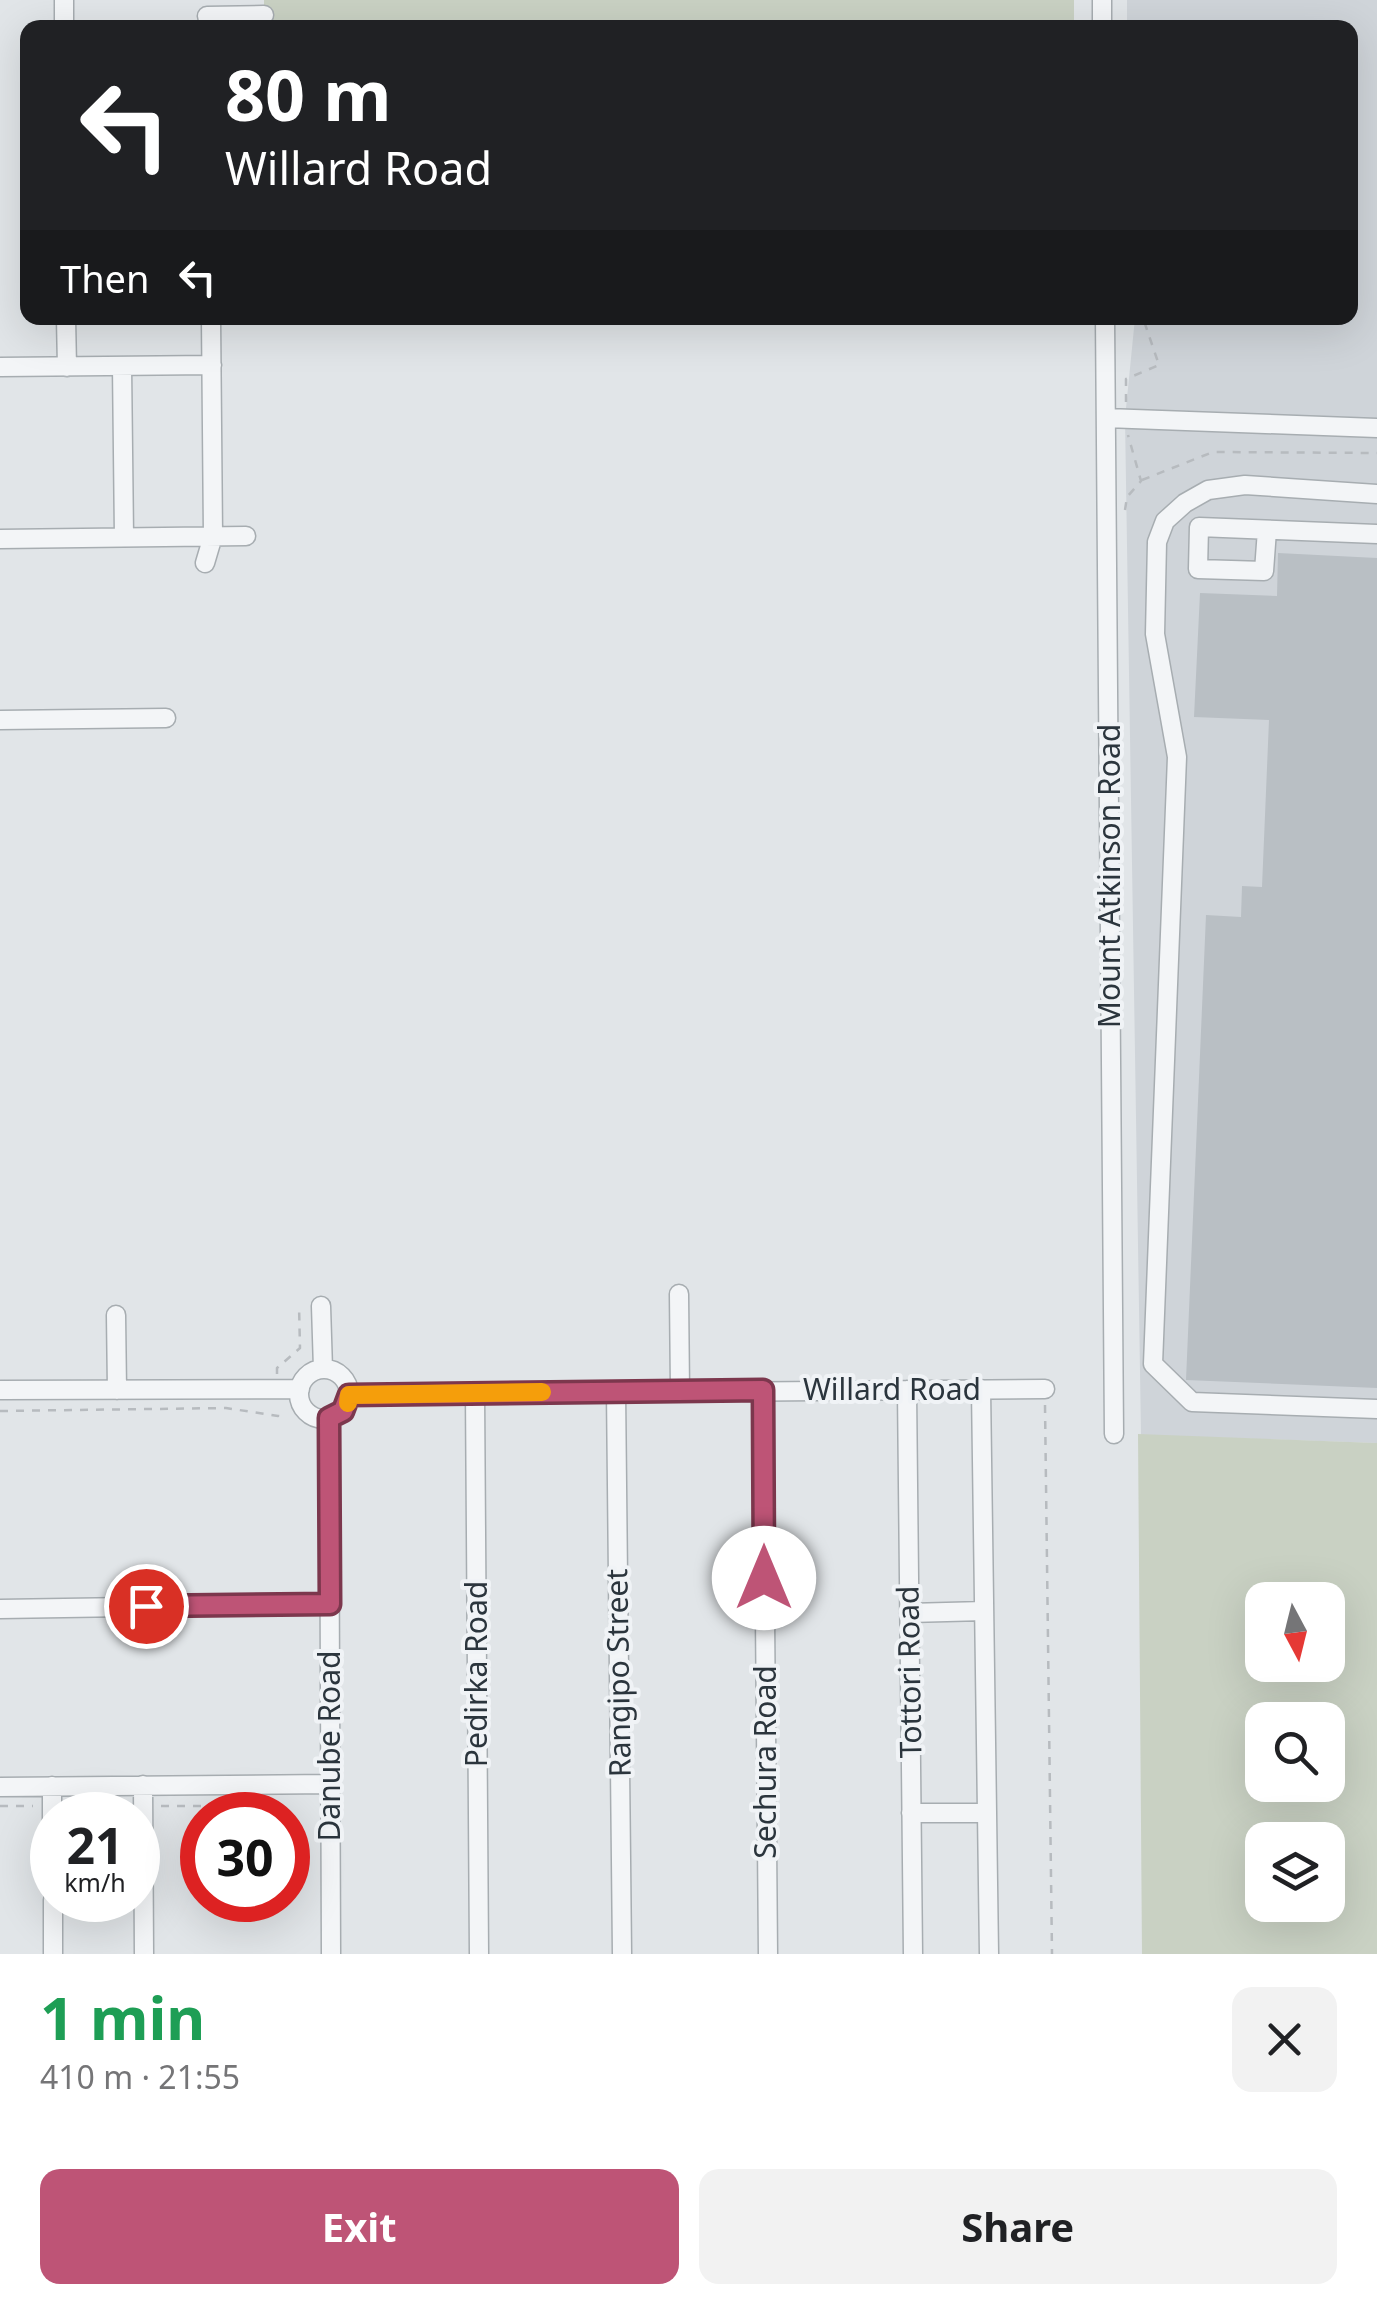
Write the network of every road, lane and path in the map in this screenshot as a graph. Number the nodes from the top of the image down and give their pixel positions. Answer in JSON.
{"nodes":[{"id":1,"x":207,"y":14,"type":"edge"},
{"id":2,"x":264,"y":15,"type":"dead end"},
{"id":3,"x":66,"y":325,"type":"edge"},
{"id":4,"x":211,"y":325,"type":"edge"},
{"id":5,"x":1105,"y":325,"type":"edge"},
{"id":6,"x":212,"y":365,"type":"junction"},
{"id":7,"x":67,"y":366,"type":"junction"},
{"id":8,"x":122,"y":366,"type":"junction"},
{"id":9,"x":0,"y":368,"type":"edge"},
{"id":10,"x":1106,"y":418,"type":"junction"},
{"id":11,"x":1377,"y":428,"type":"edge"},
{"id":12,"x":1377,"y":452,"type":"edge"},
{"id":13,"x":1140,"y":481,"type":"dead end"},
{"id":14,"x":1377,"y":494,"type":"edge"},
{"id":15,"x":1266,"y":530,"type":"dead end"},
{"id":16,"x":1377,"y":534,"type":"edge"},
{"id":17,"x":213,"y":536,"type":"junction"},
{"id":18,"x":246,"y":536,"type":"dead end"},
{"id":19,"x":124,"y":537,"type":"junction"},
{"id":20,"x":0,"y":539,"type":"edge"},
{"id":21,"x":206,"y":563,"type":"dead end"},
{"id":22,"x":166,"y":718,"type":"dead end"},
{"id":23,"x":0,"y":720,"type":"edge"},
{"id":24,"x":679,"y":1294,"type":"dead end"},
{"id":25,"x":299,"y":1305,"type":"dead end"},
{"id":26,"x":321,"y":1306,"type":"dead end"},
{"id":27,"x":116,"y":1315,"type":"dead end"},
{"id":28,"x":277,"y":1368,"type":"dead end"},
{"id":29,"x":323,"y":1370,"type":"junction"},
{"id":30,"x":300,"y":1389,"type":"junction"},
{"id":31,"x":981,"y":1389,"type":"junction"},
{"id":32,"x":1045,"y":1389,"type":"joint"},
{"id":33,"x":0,"y":1390,"type":"edge"},
{"id":34,"x":117,"y":1390,"type":"junction"},
{"id":35,"x":763,"y":1390,"type":"junction"},
{"id":36,"x":907,"y":1390,"type":"junction"},
{"id":37,"x":616,"y":1391,"type":"junction"},
{"id":38,"x":680,"y":1391,"type":"junction"},
{"id":39,"x":475,"y":1394,"type":"junction"},
{"id":40,"x":349,"y":1395,"type":"junction"},
{"id":41,"x":1377,"y":1409,"type":"edge"},
{"id":42,"x":0,"y":1411,"type":"edge"},
{"id":43,"x":278,"y":1416,"type":"dead end"},
{"id":44,"x":329,"y":1418,"type":"junction"},
{"id":45,"x":1114,"y":1434,"type":"dead end"},
{"id":46,"x":330,"y":1604,"type":"junction"},
{"id":47,"x":0,"y":1608,"type":"edge"},
{"id":48,"x":984,"y":1611,"type":"junction"},
{"id":49,"x":909,"y":1613,"type":"junction"},
{"id":50,"x":330,"y":1784,"type":"junction"},
{"id":51,"x":142,"y":1785,"type":"junction"},
{"id":52,"x":52,"y":1786,"type":"junction"},
{"id":53,"x":0,"y":1787,"type":"edge"},
{"id":54,"x":52,"y":1792,"type":"edge"},
{"id":55,"x":142,"y":1792,"type":"edge"},
{"id":56,"x":911,"y":1813,"type":"junction"},
{"id":57,"x":987,"y":1813,"type":"junction"},
{"id":58,"x":53,"y":1922,"type":"edge"},
{"id":59,"x":144,"y":1922,"type":"edge"},
{"id":60,"x":53,"y":1954,"type":"edge"},
{"id":61,"x":144,"y":1954,"type":"edge"},
{"id":62,"x":331,"y":1954,"type":"edge"},
{"id":63,"x":480,"y":1954,"type":"edge"},
{"id":64,"x":622,"y":1954,"type":"edge"},
{"id":65,"x":768,"y":1954,"type":"edge"},
{"id":66,"x":913,"y":1954,"type":"edge"},
{"id":67,"x":990,"y":1954,"type":"edge"},
{"id":68,"x":1052,"y":1954,"type":"edge"}],
"edges":[{"from":1,"to":2,"type":"street"},
{"from":3,"to":7,"type":"street"},
{"from":4,"to":6,"type":"street"},
{"from":5,"to":10,"type":"street","name":"Mount Atkinson Road"},
{"from":6,"to":8,"type":"street"},
{"from":6,"to":17,"type":"street"},
{"from":7,"to":8,"type":"street"},
{"from":7,"to":9,"type":"street"},
{"from":8,"to":19,"type":"street"},
{"from":10,"to":11,"type":"street"},
{"from":10,"to":45,"type":"street","name":"Mount Atkinson Road"},
{"from":12,"to":13,"type":"path"},
{"from":14,"to":41,"type":"street"},
{"from":15,"to":16,"type":"street"},
{"from":17,"to":18,"type":"street"},
{"from":17,"to":19,"type":"street"},
{"from":17,"to":21,"type":"street"},
{"from":19,"to":20,"type":"street"},
{"from":22,"to":23,"type":"street"},
{"from":24,"to":38,"type":"street"},
{"from":25,"to":28,"type":"path"},
{"from":26,"to":29,"type":"street"},
{"from":27,"to":34,"type":"street"},
{"from":29,"to":30,"type":"street"},
{"from":29,"to":40,"type":"street"},
{"from":30,"to":34,"type":"street"},
{"from":30,"to":44,"type":"street"},
{"from":31,"to":32,"type":"street","name":"Willard Road"},
{"from":31,"to":36,"type":"street","name":"Willard Road"},
{"from":31,"to":48,"type":"street"},
{"from":32,"to":68,"type":"path"},
{"from":33,"to":34,"type":"street"},
{"from":35,"to":36,"type":"street","name":"Willard Road"},
{"from":35,"to":38,"type":"street","name":"Willard Road"},
{"from":35,"to":65,"type":"street","name":"Sechura Road"},
{"from":36,"to":49,"type":"street","name":"Tottori Road"},
{"from":37,"to":38,"type":"street","name":"Willard Road"},
{"from":37,"to":39,"type":"street","name":"Willard Road"},
{"from":37,"to":64,"type":"street","name":"Rangipo Street"},
{"from":39,"to":40,"type":"street","name":"Willard Road"},
{"from":39,"to":63,"type":"street","name":"Pedirka Road"},
{"from":40,"to":44,"type":"street"},
{"from":42,"to":43,"type":"path"},
{"from":44,"to":46,"type":"street","name":"Danube Road"},
{"from":46,"to":47,"type":"street"},
{"from":46,"to":50,"type":"street","name":"Danube Road"},
{"from":48,"to":49,"type":"street"},
{"from":48,"to":57,"type":"street"},
{"from":49,"to":56,"type":"street","name":"Tottori Road"},
{"from":50,"to":51,"type":"street"},
{"from":50,"to":62,"type":"street","name":"Danube Road"},
{"from":51,"to":52,"type":"street"},
{"from":51,"to":55,"type":"street"},
{"from":52,"to":53,"type":"street"},
{"from":52,"to":54,"type":"street"},
{"from":56,"to":57,"type":"street"},
{"from":56,"to":66,"type":"street","name":"Tottori Road"},
{"from":57,"to":67,"type":"street"},
{"from":58,"to":60,"type":"street"},
{"from":59,"to":61,"type":"street"}]}
